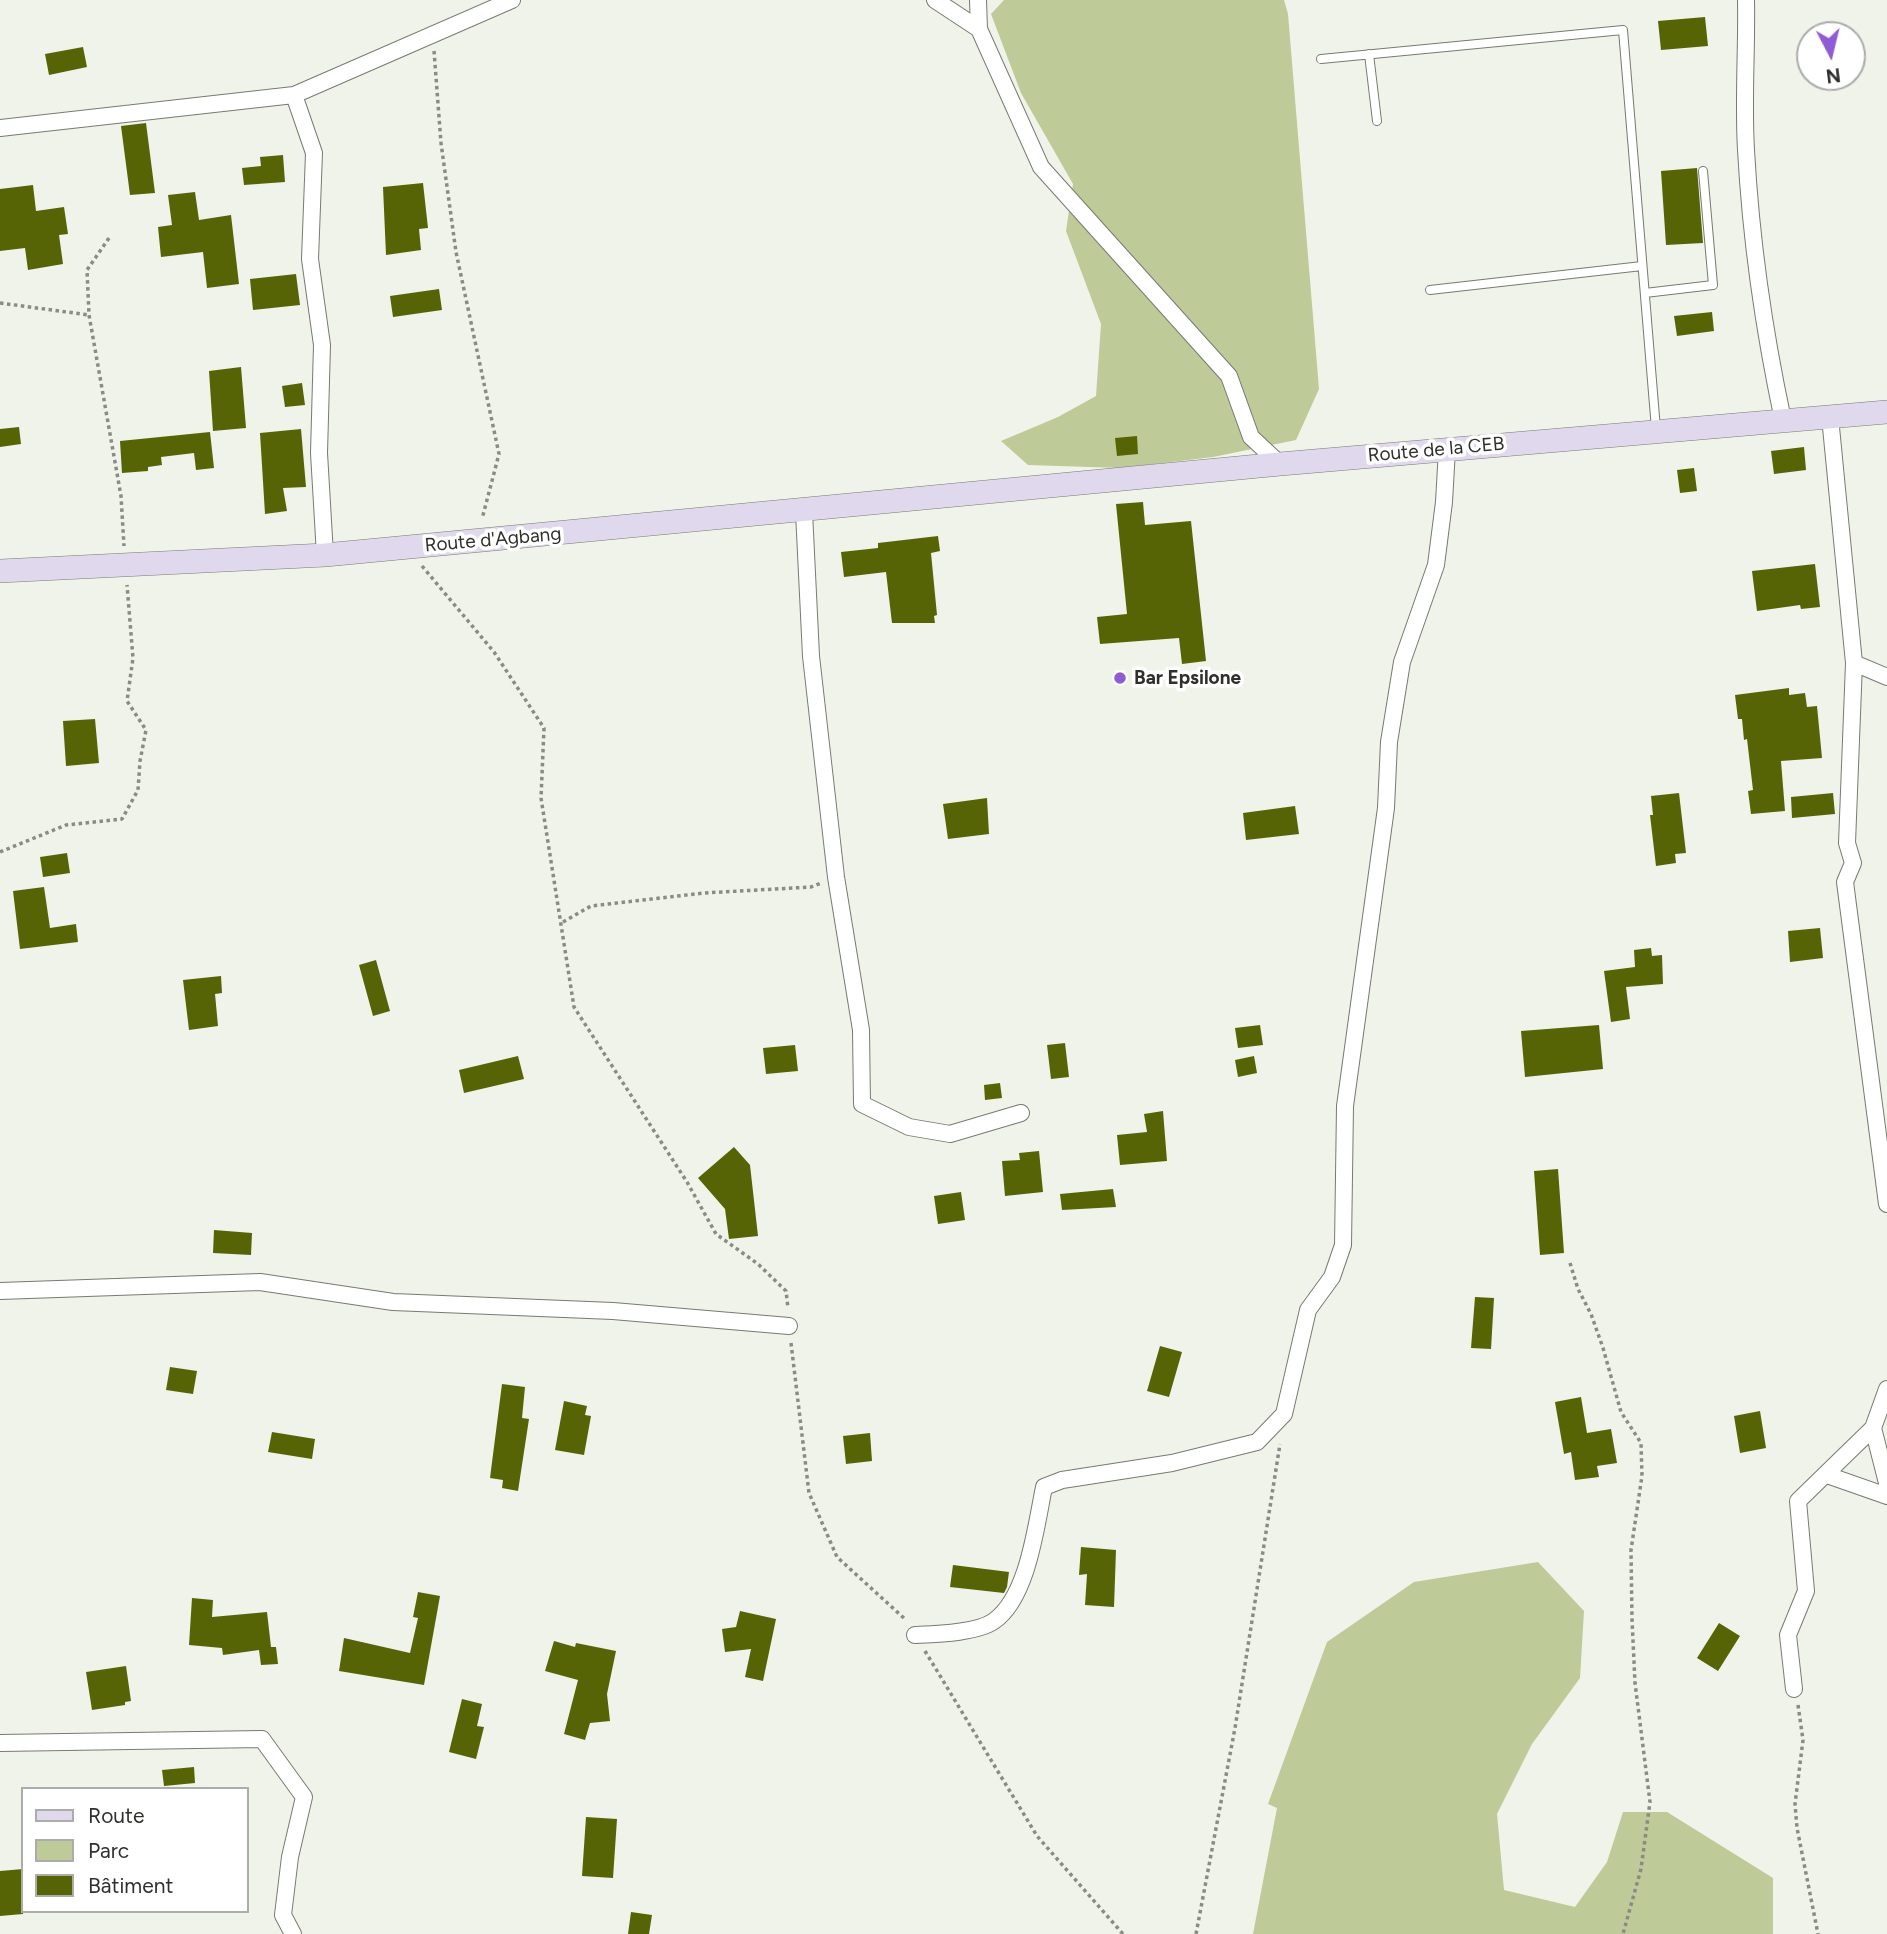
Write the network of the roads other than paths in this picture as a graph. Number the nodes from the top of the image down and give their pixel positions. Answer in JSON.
{"nodes":[{"id":1,"x":512,"y":0,"type":"edge"},
{"id":2,"x":935,"y":0,"type":"edge"},
{"id":3,"x":978,"y":0,"type":"edge"},
{"id":4,"x":1746,"y":0,"type":"edge"},
{"id":5,"x":979,"y":29,"type":"junction"},
{"id":6,"x":1369,"y":54,"type":"junction"},
{"id":7,"x":1321,"y":59,"type":"dead end"},
{"id":8,"x":293,"y":95,"type":"junction"},
{"id":9,"x":1377,"y":121,"type":"dead end"},
{"id":10,"x":0,"y":128,"type":"edge"},
{"id":11,"x":1703,"y":170,"type":"dead end"},
{"id":12,"x":1642,"y":265,"type":"junction"},
{"id":13,"x":1430,"y":290,"type":"dead end"},
{"id":14,"x":1645,"y":293,"type":"junction"},
{"id":15,"x":1887,"y":412,"type":"edge"},
{"id":16,"x":1830,"y":417,"type":"junction"},
{"id":17,"x":1783,"y":420,"type":"junction"},
{"id":18,"x":1656,"y":430,"type":"junction"},
{"id":19,"x":1447,"y":449,"type":"junction"},
{"id":20,"x":1280,"y":464,"type":"junction"},
{"id":21,"x":985,"y":493,"type":"joint"},
{"id":22,"x":804,"y":512,"type":"junction"},
{"id":23,"x":325,"y":555,"type":"junction"},
{"id":24,"x":0,"y":571,"type":"edge"},
{"id":25,"x":1854,"y":663,"type":"junction"},
{"id":26,"x":1887,"y":677,"type":"edge"},
{"id":27,"x":1021,"y":1113,"type":"dead end"},
{"id":28,"x":1887,"y":1203,"type":"edge"},
{"id":29,"x":0,"y":1291,"type":"edge"},
{"id":30,"x":789,"y":1326,"type":"road end"},
{"id":31,"x":1887,"y":1389,"type":"edge"},
{"id":32,"x":1873,"y":1428,"type":"junction"},
{"id":33,"x":1827,"y":1475,"type":"junction"},
{"id":34,"x":1887,"y":1483,"type":"edge"},
{"id":35,"x":1887,"y":1496,"type":"edge"},
{"id":36,"x":915,"y":1635,"type":"road end"},
{"id":37,"x":1794,"y":1689,"type":"road end"},
{"id":38,"x":0,"y":1743,"type":"edge"},
{"id":39,"x":293,"y":1934,"type":"edge"}],
"edges":[{"from":1,"to":8,"type":"street"},
{"from":2,"to":5,"type":"street"},
{"from":3,"to":5,"type":"street"},
{"from":4,"to":17,"type":"street"},
{"from":5,"to":20,"type":"street"},
{"from":6,"to":7,"type":"lane"},
{"from":6,"to":9,"type":"lane"},
{"from":6,"to":12,"type":"lane"},
{"from":8,"to":10,"type":"street"},
{"from":8,"to":23,"type":"street"},
{"from":11,"to":14,"type":"lane"},
{"from":12,"to":13,"type":"lane"},
{"from":12,"to":14,"type":"lane"},
{"from":14,"to":18,"type":"lane"},
{"from":15,"to":16,"type":"main road","name":"Route de la CEB"},
{"from":16,"to":17,"type":"main road","name":"Route de la CEB"},
{"from":16,"to":25,"type":"street"},
{"from":17,"to":18,"type":"main road","name":"Route de la CEB"},
{"from":18,"to":19,"type":"main road","name":"Route de la CEB"},
{"from":19,"to":20,"type":"main road","name":"Route de la CEB"},
{"from":19,"to":36,"type":"street"},
{"from":20,"to":21,"type":"main road","name":"Route de la CEB"},
{"from":21,"to":22,"type":"main road","name":"Route d'Agbang"},
{"from":22,"to":23,"type":"main road","name":"Route d'Agbang"},
{"from":22,"to":27,"type":"street"},
{"from":23,"to":24,"type":"main road","name":"Route d'Agbang"},
{"from":25,"to":26,"type":"street"},
{"from":25,"to":28,"type":"street"},
{"from":29,"to":30,"type":"street"},
{"from":31,"to":32,"type":"street"},
{"from":32,"to":33,"type":"street"},
{"from":32,"to":34,"type":"street"},
{"from":33,"to":35,"type":"street"},
{"from":33,"to":37,"type":"street"},
{"from":38,"to":39,"type":"street"}]}
